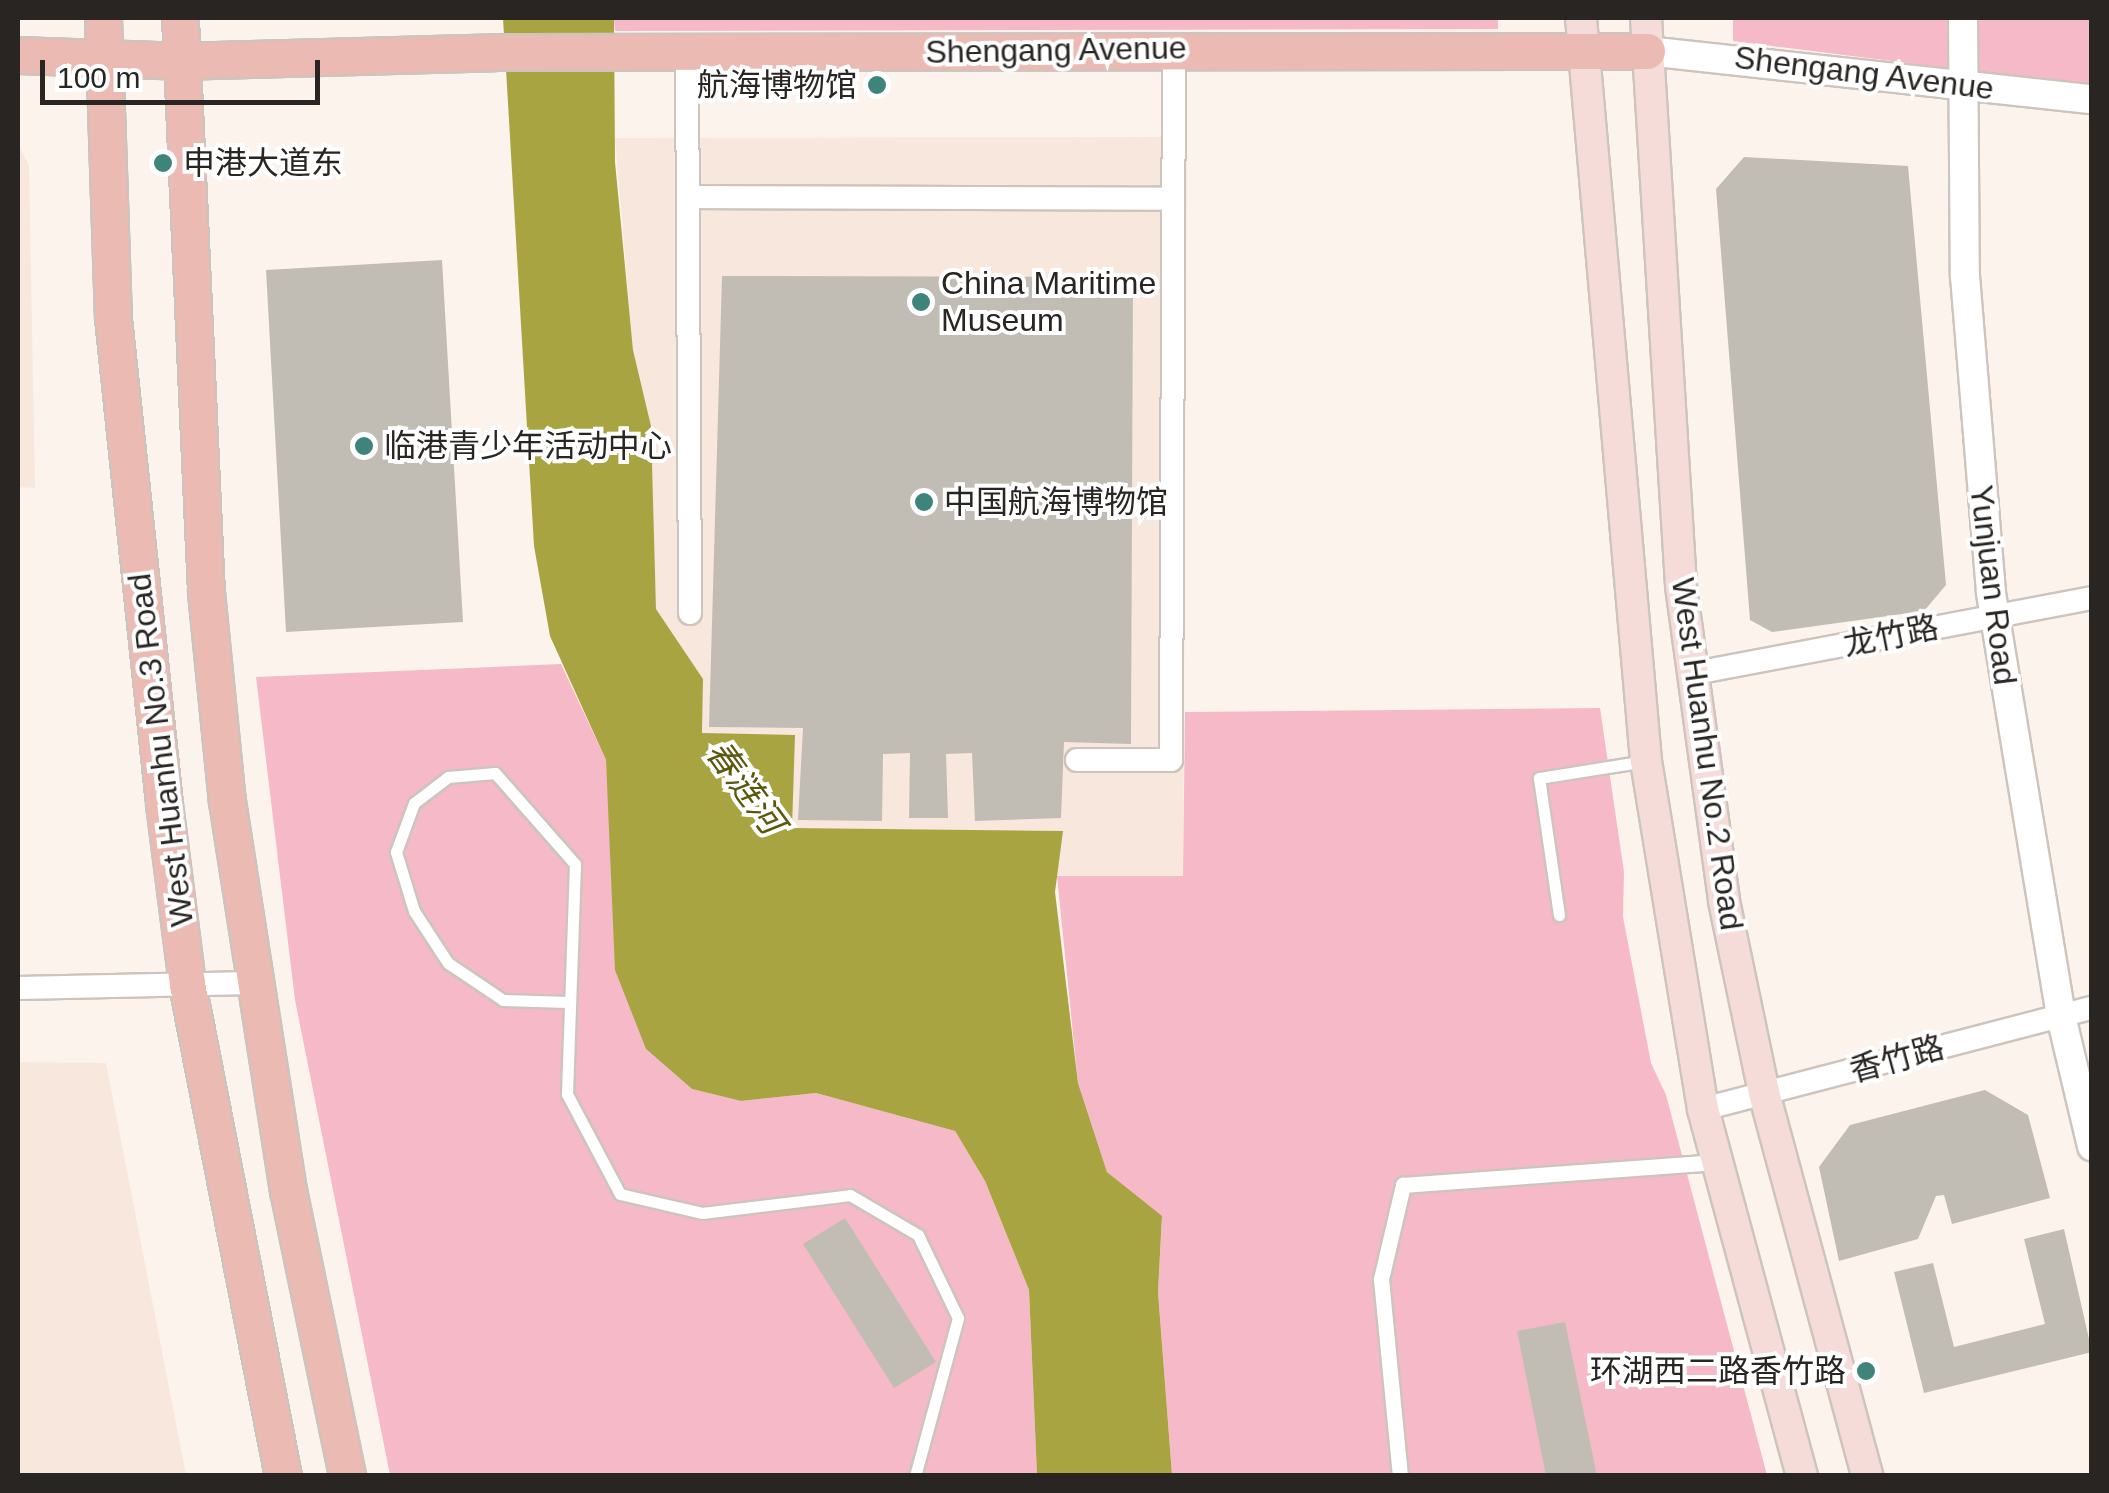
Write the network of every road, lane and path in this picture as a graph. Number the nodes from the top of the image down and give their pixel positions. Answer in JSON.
{"nodes":[{"id":1,"x":103,"y":18,"type":"edge"},
{"id":2,"x":180,"y":18,"type":"edge"},
{"id":3,"x":1963,"y":18,"type":"edge"},
{"id":4,"x":1581,"y":34,"type":"edge"},
{"id":5,"x":1647,"y":34,"type":"edge"},
{"id":6,"x":1174,"y":48,"type":"junction"},
{"id":7,"x":18,"y":55,"type":"edge"},
{"id":8,"x":687,"y":56,"type":"junction"},
{"id":9,"x":103,"y":59,"type":"junction"},
{"id":10,"x":178,"y":60,"type":"junction"},
{"id":11,"x":1964,"y":87,"type":"junction"},
{"id":12,"x":2092,"y":98,"type":"edge"},
{"id":13,"x":690,"y":197,"type":"junction"},
{"id":14,"x":1173,"y":199,"type":"junction"},
{"id":15,"x":2092,"y":598,"type":"edge"},
{"id":16,"x":690,"y":613,"type":"dead end"},
{"id":17,"x":1994,"y":616,"type":"junction"},
{"id":18,"x":1690,"y":674,"type":"junction"},
{"id":19,"x":1077,"y":760,"type":"dead end"},
{"id":20,"x":1646,"y":761,"type":"junction"},
{"id":21,"x":1560,"y":915,"type":"dead end"},
{"id":22,"x":187,"y":984,"type":"junction"},
{"id":23,"x":252,"y":984,"type":"junction"},
{"id":24,"x":18,"y":988,"type":"edge"},
{"id":25,"x":568,"y":1002,"type":"junction"},
{"id":26,"x":2092,"y":1008,"type":"edge"},
{"id":27,"x":2061,"y":1016,"type":"junction"},
{"id":28,"x":1764,"y":1094,"type":"junction"},
{"id":29,"x":1703,"y":1109,"type":"junction"},
{"id":30,"x":2092,"y":1146,"type":"edge"},
{"id":31,"x":1716,"y":1162,"type":"junction"},
{"id":32,"x":283,"y":1476,"type":"edge"},
{"id":33,"x":347,"y":1476,"type":"edge"},
{"id":34,"x":916,"y":1476,"type":"edge"},
{"id":35,"x":1400,"y":1476,"type":"edge"},
{"id":36,"x":1802,"y":1476,"type":"edge"},
{"id":37,"x":1867,"y":1476,"type":"edge"}],
"edges":[{"from":1,"to":9,"type":"main road","name":"West Huanhu No.3 Road"},
{"from":2,"to":10,"type":"main road","name":"West Huanhu No.3 Road"},
{"from":3,"to":11,"type":"street","name":"Yunjuan Road"},
{"from":4,"to":5,"type":"main road","name":"Shengang Avenue"},
{"from":4,"to":6,"type":"main road","name":"Shengang Avenue"},
{"from":4,"to":20,"type":"main road","name":"West Huanhu No.2 Road"},
{"from":5,"to":11,"type":"street","name":"Shengang Avenue"},
{"from":5,"to":18,"type":"main road","name":"West Huanhu No.2 Road"},
{"from":6,"to":8,"type":"main road","name":"Shengang Avenue"},
{"from":6,"to":14,"type":"street"},
{"from":7,"to":9,"type":"main road","name":"Shengang Avenue"},
{"from":8,"to":10,"type":"main road","name":"Shengang Avenue"},
{"from":8,"to":13,"type":"street"},
{"from":9,"to":10,"type":"main road","name":"Shengang Avenue"},
{"from":9,"to":22,"type":"main road","name":"West Huanhu No.3 Road"},
{"from":10,"to":23,"type":"main road","name":"West Huanhu No.3 Road"},
{"from":11,"to":12,"type":"street","name":"Shengang Avenue"},
{"from":11,"to":17,"type":"street","name":"Yunjuan Road"},
{"from":13,"to":14,"type":"street"},
{"from":13,"to":16,"type":"street"},
{"from":14,"to":19,"type":"street"},
{"from":15,"to":17,"type":"street","name":"龙竹路"},
{"from":17,"to":18,"type":"street","name":"龙竹路"},
{"from":17,"to":27,"type":"street","name":"Yunjuan Road"},
{"from":18,"to":28,"type":"main road","name":"West Huanhu No.2 Road"},
{"from":20,"to":21,"type":"lane"},
{"from":20,"to":29,"type":"main road","name":"West Huanhu No.2 Road"},
{"from":22,"to":23,"type":"street"},
{"from":22,"to":24,"type":"street"},
{"from":22,"to":32,"type":"main road","name":"West Huanhu No.3 Road"},
{"from":23,"to":33,"type":"main road","name":"West Huanhu No.3 Road"},
{"from":25,"to":25,"type":"lane"},
{"from":25,"to":34,"type":"lane"},
{"from":26,"to":27,"type":"street","name":"香竹路"},
{"from":27,"to":28,"type":"street","name":"香竹路"},
{"from":27,"to":30,"type":"street","name":"Yunjuan Road"},
{"from":28,"to":29,"type":"street","name":"香竹路"},
{"from":28,"to":37,"type":"main road","name":"West Huanhu No.2 Road"},
{"from":29,"to":31,"type":"main road","name":"West Huanhu No.2 Road"},
{"from":31,"to":35,"type":"street"},
{"from":31,"to":36,"type":"main road","name":"West Huanhu No.2 Road"}]}
